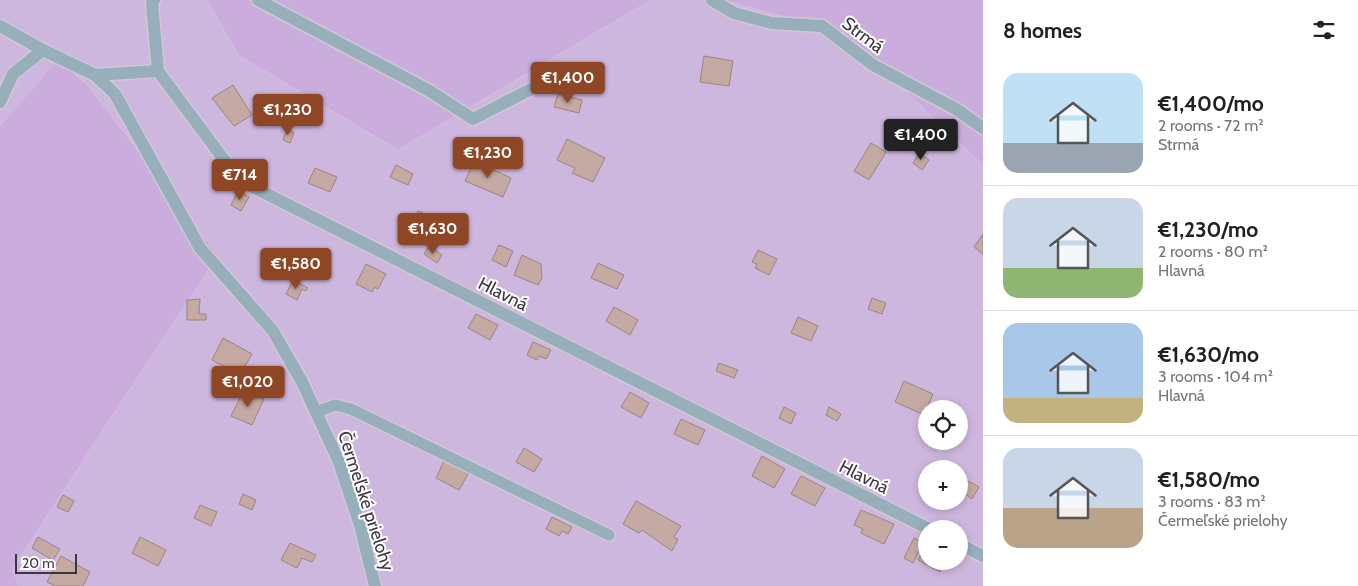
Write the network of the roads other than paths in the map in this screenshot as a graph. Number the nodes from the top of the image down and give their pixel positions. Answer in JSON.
{"nodes":[{"id":1,"x":154,"y":0,"type":"edge"},
{"id":2,"x":258,"y":0,"type":"edge"},
{"id":3,"x":712,"y":0,"type":"edge"},
{"id":4,"x":0,"y":26,"type":"edge"},
{"id":5,"x":42,"y":50,"type":"junction"},
{"id":6,"x":158,"y":71,"type":"junction"},
{"id":7,"x":95,"y":75,"type":"junction"},
{"id":8,"x":531,"y":88,"type":"dead end"},
{"id":9,"x":0,"y":102,"type":"edge"},
{"id":10,"x":983,"y":128,"type":"edge"},
{"id":11,"x":316,"y":412,"type":"junction"},
{"id":12,"x":918,"y":523,"type":"edge"},
{"id":13,"x":609,"y":535,"type":"dead end"},
{"id":14,"x":968,"y":548,"type":"edge"},
{"id":15,"x":983,"y":556,"type":"edge"},
{"id":16,"x":375,"y":586,"type":"edge"}],
"edges":[{"from":1,"to":6,"type":"street"},
{"from":2,"to":8,"type":"street"},
{"from":3,"to":10,"type":"street","name":"Strmá"},
{"from":4,"to":5,"type":"street","name":"Čermeľské prielohy"},
{"from":5,"to":7,"type":"street","name":"Čermeľské prielohy"},
{"from":5,"to":9,"type":"street"},
{"from":6,"to":7,"type":"street"},
{"from":6,"to":12,"type":"street","name":"Hlavná"},
{"from":7,"to":11,"type":"street","name":"Čermeľské prielohy"},
{"from":11,"to":13,"type":"lane"},
{"from":11,"to":16,"type":"street","name":"Čermeľské prielohy"},
{"from":14,"to":15,"type":"street"}]}
